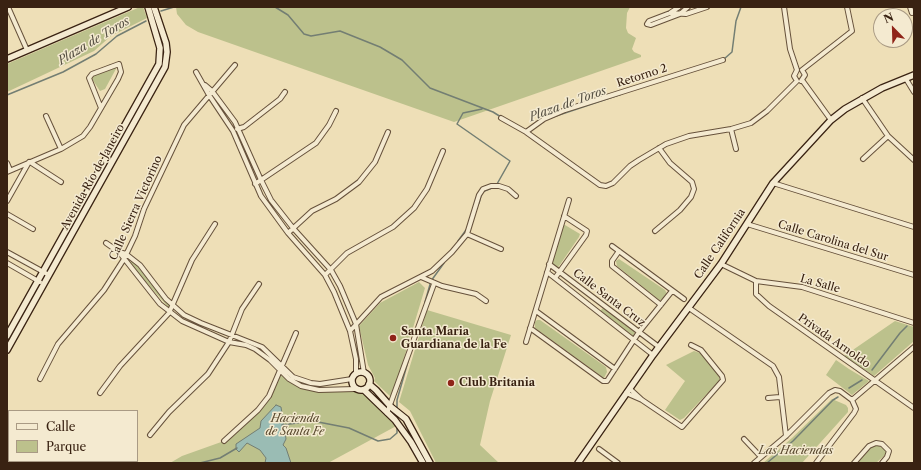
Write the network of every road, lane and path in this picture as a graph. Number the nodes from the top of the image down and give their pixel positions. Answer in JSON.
{"nodes":[{"id":1,"x":8,"y":7,"type":"edge"},
{"id":2,"x":128,"y":7,"type":"edge"},
{"id":3,"x":148,"y":7,"type":"edge"},
{"id":4,"x":154,"y":7,"type":"edge"},
{"id":5,"x":679,"y":7,"type":"edge"},
{"id":6,"x":688,"y":7,"type":"edge"},
{"id":7,"x":707,"y":7,"type":"edge"},
{"id":8,"x":784,"y":7,"type":"edge"},
{"id":9,"x":847,"y":7,"type":"edge"},
{"id":10,"x":670,"y":13,"type":"junction"},
{"id":11,"x":680,"y":14,"type":"junction"},
{"id":12,"x":27,"y":50,"type":"junction"},
{"id":13,"x":7,"y":59,"type":"edge"},
{"id":14,"x":723,"y":60,"type":"dead end"},
{"id":15,"x":235,"y":65,"type":"dead end"},
{"id":16,"x":800,"y":70,"type":"junction"},
{"id":17,"x":196,"y":72,"type":"dead end"},
{"id":18,"x":914,"y":75,"type":"edge"},
{"id":19,"x":906,"y":79,"type":"junction"},
{"id":20,"x":802,"y":80,"type":"junction"},
{"id":21,"x":796,"y":81,"type":"junction"},
{"id":22,"x":204,"y":84,"type":"junction"},
{"id":23,"x":212,"y":91,"type":"junction"},
{"id":24,"x":285,"y":92,"type":"dead end"},
{"id":25,"x":914,"y":92,"type":"edge"},
{"id":26,"x":209,"y":95,"type":"junction"},
{"id":27,"x":862,"y":98,"type":"junction"},
{"id":28,"x":101,"y":108,"type":"junction"},
{"id":29,"x":336,"y":111,"type":"dead end"},
{"id":30,"x":46,"y":116,"type":"dead end"},
{"id":31,"x":501,"y":118,"type":"dead end"},
{"id":32,"x":831,"y":120,"type":"junction"},
{"id":33,"x":239,"y":129,"type":"junction"},
{"id":34,"x":731,"y":129,"type":"junction"},
{"id":35,"x":233,"y":131,"type":"junction"},
{"id":36,"x":388,"y":132,"type":"dead end"},
{"id":37,"x":526,"y":132,"type":"junction"},
{"id":38,"x":888,"y":136,"type":"junction"},
{"id":39,"x":659,"y":148,"type":"junction"},
{"id":40,"x":61,"y":149,"type":"junction"},
{"id":41,"x":736,"y":149,"type":"dead end"},
{"id":42,"x":443,"y":151,"type":"dead end"},
{"id":43,"x":863,"y":159,"type":"dead end"},
{"id":44,"x":914,"y":160,"type":"edge"},
{"id":45,"x":30,"y":162,"type":"junction"},
{"id":46,"x":7,"y":163,"type":"edge"},
{"id":47,"x":8,"y":171,"type":"edge"},
{"id":48,"x":261,"y":180,"type":"junction"},
{"id":49,"x":61,"y":182,"type":"dead end"},
{"id":50,"x":254,"y":184,"type":"junction"},
{"id":51,"x":773,"y":184,"type":"junction"},
{"id":52,"x":516,"y":196,"type":"dead end"},
{"id":53,"x":569,"y":200,"type":"dead end"},
{"id":54,"x":7,"y":201,"type":"edge"},
{"id":55,"x":7,"y":214,"type":"edge"},
{"id":56,"x":564,"y":216,"type":"junction"},
{"id":57,"x":215,"y":224,"type":"dead end"},
{"id":58,"x":747,"y":224,"type":"junction"},
{"id":59,"x":914,"y":227,"type":"edge"},
{"id":60,"x":293,"y":228,"type":"junction"},
{"id":61,"x":33,"y":229,"type":"dead end"},
{"id":62,"x":655,"y":231,"type":"dead end"},
{"id":63,"x":288,"y":233,"type":"junction"},
{"id":64,"x":466,"y":234,"type":"junction"},
{"id":65,"x":106,"y":243,"type":"dead end"},
{"id":66,"x":612,"y":246,"type":"dead end"},
{"id":67,"x":501,"y":249,"type":"dead end"},
{"id":68,"x":7,"y":252,"type":"edge"},
{"id":69,"x":119,"y":252,"type":"junction"},
{"id":70,"x":619,"y":252,"type":"junction"},
{"id":71,"x":126,"y":254,"type":"junction"},
{"id":72,"x":124,"y":259,"type":"junction"},
{"id":73,"x":25,"y":262,"type":"junction"},
{"id":74,"x":7,"y":263,"type":"edge"},
{"id":75,"x":549,"y":264,"type":"junction"},
{"id":76,"x":721,"y":264,"type":"junction"},
{"id":77,"x":331,"y":270,"type":"junction"},
{"id":78,"x":20,"y":271,"type":"junction"},
{"id":79,"x":43,"y":272,"type":"junction"},
{"id":80,"x":547,"y":272,"type":"junction"},
{"id":81,"x":560,"y":272,"type":"junction"},
{"id":82,"x":49,"y":275,"type":"junction"},
{"id":83,"x":325,"y":275,"type":"junction"},
{"id":84,"x":914,"y":275,"type":"edge"},
{"id":85,"x":421,"y":277,"type":"junction"},
{"id":86,"x":554,"y":278,"type":"junction"},
{"id":87,"x":38,"y":281,"type":"junction"},
{"id":88,"x":756,"y":281,"type":"junction"},
{"id":89,"x":44,"y":284,"type":"junction"},
{"id":90,"x":259,"y":284,"type":"dead end"},
{"id":91,"x":434,"y":284,"type":"junction"},
{"id":92,"x":672,"y":291,"type":"junction"},
{"id":93,"x":684,"y":299,"type":"dead end"},
{"id":94,"x":486,"y":301,"type":"dead end"},
{"id":95,"x":599,"y":301,"type":"junction"},
{"id":96,"x":661,"y":305,"type":"junction"},
{"id":97,"x":173,"y":306,"type":"junction"},
{"id":98,"x":594,"y":308,"type":"junction"},
{"id":99,"x":689,"y":308,"type":"junction"},
{"id":100,"x":536,"y":311,"type":"junction"},
{"id":101,"x":169,"y":313,"type":"junction"},
{"id":102,"x":914,"y":323,"type":"edge"},
{"id":103,"x":356,"y":324,"type":"junction"},
{"id":104,"x":530,"y":328,"type":"junction"},
{"id":105,"x":350,"y":330,"type":"junction"},
{"id":106,"x":639,"y":332,"type":"junction"},
{"id":107,"x":296,"y":333,"type":"dead end"},
{"id":108,"x":7,"y":336,"type":"edge"},
{"id":109,"x":232,"y":336,"type":"junction"},
{"id":110,"x":634,"y":340,"type":"junction"},
{"id":111,"x":229,"y":342,"type":"junction"},
{"id":112,"x":526,"y":342,"type":"dead end"},
{"id":113,"x":691,"y":345,"type":"dead end"},
{"id":114,"x":659,"y":347,"type":"junction"},
{"id":115,"x":913,"y":349,"type":"edge"},
{"id":116,"x":7,"y":350,"type":"edge"},
{"id":117,"x":653,"y":355,"type":"junction"},
{"id":118,"x":281,"y":368,"type":"junction"},
{"id":119,"x":615,"y":369,"type":"junction"},
{"id":120,"x":364,"y":373,"type":"junction"},
{"id":121,"x":356,"y":374,"type":"junction"},
{"id":122,"x":40,"y":379,"type":"dead end"},
{"id":123,"x":352,"y":379,"type":"junction"},
{"id":124,"x":875,"y":380,"type":"junction"},
{"id":125,"x":369,"y":384,"type":"junction"},
{"id":126,"x":355,"y":389,"type":"junction"},
{"id":127,"x":364,"y":390,"type":"junction"},
{"id":128,"x":628,"y":391,"type":"junction"},
{"id":129,"x":100,"y":393,"type":"dead end"},
{"id":130,"x":780,"y":397,"type":"junction"},
{"id":131,"x":768,"y":398,"type":"dead end"},
{"id":132,"x":852,"y":400,"type":"junction"},
{"id":133,"x":391,"y":407,"type":"junction"},
{"id":134,"x":914,"y":408,"type":"edge"},
{"id":135,"x":387,"y":413,"type":"junction"},
{"id":136,"x":406,"y":419,"type":"junction"},
{"id":137,"x":399,"y":426,"type":"junction"},
{"id":138,"x":150,"y":435,"type":"dead end"},
{"id":139,"x":786,"y":436,"type":"junction"},
{"id":140,"x":744,"y":439,"type":"dead end"},
{"id":141,"x":224,"y":441,"type":"dead end"},
{"id":142,"x":599,"y":449,"type":"dead end"},
{"id":143,"x":761,"y":457,"type":"junction"},
{"id":144,"x":423,"y":463,"type":"edge"},
{"id":145,"x":430,"y":463,"type":"edge"},
{"id":146,"x":578,"y":463,"type":"edge"},
{"id":147,"x":618,"y":463,"type":"edge"},
{"id":148,"x":754,"y":463,"type":"edge"},
{"id":149,"x":816,"y":463,"type":"edge"},
{"id":150,"x":854,"y":463,"type":"edge"},
{"id":151,"x":882,"y":463,"type":"edge"}],
"edges":[{"from":1,"to":12,"type":"street"},
{"from":2,"to":12,"type":"street"},
{"from":3,"to":79,"type":"street","name":"Avenida Río de Janeiro"},
{"from":4,"to":82,"type":"street","name":"Avenida Río de Janeiro"},
{"from":5,"to":10,"type":"street"},
{"from":6,"to":11,"type":"street"},
{"from":7,"to":11,"type":"street"},
{"from":8,"to":16,"type":"street"},
{"from":9,"to":16,"type":"street"},
{"from":10,"to":11,"type":"street"},
{"from":10,"to":11,"type":"street"},
{"from":12,"to":13,"type":"street"},
{"from":14,"to":37,"type":"street","name":"Retorno 2"},
{"from":15,"to":23,"type":"street","name":"Calle Sierra Victorino"},
{"from":16,"to":20,"type":"street"},
{"from":16,"to":21,"type":"street"},
{"from":17,"to":22,"type":"street"},
{"from":18,"to":19,"type":"street","name":"Calle California"},
{"from":19,"to":25,"type":"street"},
{"from":19,"to":27,"type":"street","name":"Calle California"},
{"from":20,"to":21,"type":"street"},
{"from":20,"to":32,"type":"street"},
{"from":21,"to":34,"type":"street"},
{"from":22,"to":23,"type":"street"},
{"from":22,"to":26,"type":"street"},
{"from":23,"to":26,"type":"street","name":"Calle Sierra Victorino"},
{"from":23,"to":33,"type":"street"},
{"from":24,"to":33,"type":"street"},
{"from":26,"to":35,"type":"street"},
{"from":26,"to":71,"type":"street","name":"Calle Sierra Victorino"},
{"from":27,"to":32,"type":"street","name":"Calle California"},
{"from":27,"to":38,"type":"street"},
{"from":28,"to":28,"type":"street"},
{"from":28,"to":40,"type":"street"},
{"from":29,"to":48,"type":"street"},
{"from":30,"to":40,"type":"street"},
{"from":31,"to":37,"type":"street"},
{"from":32,"to":51,"type":"street","name":"Calle California"},
{"from":33,"to":35,"type":"street"},
{"from":33,"to":48,"type":"street"},
{"from":34,"to":39,"type":"street"},
{"from":34,"to":41,"type":"street"},
{"from":35,"to":50,"type":"street"},
{"from":36,"to":60,"type":"street"},
{"from":37,"to":39,"type":"street"},
{"from":38,"to":43,"type":"street"},
{"from":38,"to":44,"type":"street"},
{"from":39,"to":62,"type":"street"},
{"from":40,"to":45,"type":"street"},
{"from":42,"to":77,"type":"street"},
{"from":45,"to":47,"type":"street"},
{"from":45,"to":49,"type":"street"},
{"from":45,"to":54,"type":"street"},
{"from":46,"to":47,"type":"street"},
{"from":48,"to":50,"type":"street"},
{"from":48,"to":60,"type":"street"},
{"from":50,"to":63,"type":"street"},
{"from":51,"to":58,"type":"street","name":"Calle California"},
{"from":51,"to":59,"type":"street"},
{"from":52,"to":64,"type":"street"},
{"from":53,"to":56,"type":"street"},
{"from":55,"to":61,"type":"street"},
{"from":56,"to":75,"type":"street"},
{"from":56,"to":81,"type":"street"},
{"from":57,"to":97,"type":"street"},
{"from":58,"to":76,"type":"street","name":"Calle California"},
{"from":58,"to":84,"type":"street","name":"Calle Carolina del Sur"},
{"from":60,"to":63,"type":"street"},
{"from":60,"to":77,"type":"street"},
{"from":63,"to":83,"type":"street"},
{"from":64,"to":67,"type":"street"},
{"from":64,"to":85,"type":"street"},
{"from":65,"to":69,"type":"street"},
{"from":66,"to":70,"type":"street"},
{"from":68,"to":73,"type":"street"},
{"from":69,"to":71,"type":"street"},
{"from":69,"to":72,"type":"street"},
{"from":70,"to":92,"type":"street"},
{"from":70,"to":96,"type":"street"},
{"from":71,"to":72,"type":"street","name":"Calle Sierra Victorino"},
{"from":71,"to":97,"type":"street"},
{"from":72,"to":101,"type":"street"},
{"from":72,"to":122,"type":"street","name":"Calle Sierra Victorino"},
{"from":73,"to":78,"type":"street"},
{"from":73,"to":79,"type":"street"},
{"from":74,"to":78,"type":"street"},
{"from":75,"to":80,"type":"street"},
{"from":75,"to":81,"type":"street","name":"Calle Santa Cruz"},
{"from":76,"to":88,"type":"street","name":"La Salle"},
{"from":76,"to":99,"type":"street","name":"Calle California"},
{"from":77,"to":83,"type":"street"},
{"from":77,"to":103,"type":"street"},
{"from":78,"to":87,"type":"street"},
{"from":79,"to":82,"type":"street"},
{"from":79,"to":87,"type":"street","name":"Avenida Río de Janeiro"},
{"from":80,"to":86,"type":"street","name":"Calle Santa Cruz"},
{"from":80,"to":100,"type":"street"},
{"from":81,"to":86,"type":"street"},
{"from":81,"to":95,"type":"street","name":"Calle Santa Cruz"},
{"from":82,"to":89,"type":"street","name":"Avenida Río de Janeiro"},
{"from":83,"to":105,"type":"street"},
{"from":85,"to":91,"type":"street"},
{"from":85,"to":103,"type":"street"},
{"from":86,"to":98,"type":"street","name":"Calle Santa Cruz"},
{"from":87,"to":89,"type":"street"},
{"from":87,"to":108,"type":"street","name":"Avenida Río de Janeiro"},
{"from":88,"to":102,"type":"street","name":"La Salle"},
{"from":88,"to":124,"type":"street","name":"Privada Arnoldo"},
{"from":89,"to":116,"type":"street","name":"Avenida Río de Janeiro"},
{"from":90,"to":109,"type":"street"},
{"from":91,"to":94,"type":"street"},
{"from":91,"to":133,"type":"street"},
{"from":92,"to":93,"type":"street"},
{"from":92,"to":96,"type":"street"},
{"from":95,"to":98,"type":"street"},
{"from":95,"to":106,"type":"street","name":"Calle Santa Cruz"},
{"from":96,"to":106,"type":"street"},
{"from":97,"to":101,"type":"street"},
{"from":97,"to":109,"type":"street"},
{"from":98,"to":110,"type":"street","name":"Calle Santa Cruz"},
{"from":99,"to":114,"type":"street","name":"Calle California"},
{"from":99,"to":130,"type":"street"},
{"from":100,"to":104,"type":"street"},
{"from":100,"to":119,"type":"street"},
{"from":101,"to":111,"type":"street"},
{"from":101,"to":129,"type":"street"},
{"from":103,"to":105,"type":"street"},
{"from":103,"to":120,"type":"street"},
{"from":104,"to":112,"type":"street"},
{"from":104,"to":119,"type":"street"},
{"from":105,"to":121,"type":"street"},
{"from":106,"to":110,"type":"street"},
{"from":106,"to":114,"type":"street","name":"Calle Santa Cruz"},
{"from":107,"to":118,"type":"street"},
{"from":109,"to":111,"type":"street"},
{"from":109,"to":118,"type":"street"},
{"from":110,"to":117,"type":"street","name":"Calle Santa Cruz"},
{"from":110,"to":119,"type":"street"},
{"from":111,"to":118,"type":"street"},
{"from":111,"to":138,"type":"street"},
{"from":113,"to":128,"type":"street"},
{"from":114,"to":117,"type":"street","name":"Calle California"},
{"from":115,"to":124,"type":"street"},
{"from":117,"to":128,"type":"street","name":"Calle California"},
{"from":118,"to":123,"type":"street"},
{"from":118,"to":126,"type":"street"},
{"from":118,"to":141,"type":"street"},
{"from":120,"to":121,"type":"street"},
{"from":120,"to":125,"type":"street"},
{"from":121,"to":123,"type":"street"},
{"from":123,"to":126,"type":"street"},
{"from":124,"to":132,"type":"street"},
{"from":124,"to":134,"type":"street","name":"Privada Arnoldo"},
{"from":125,"to":127,"type":"street"},
{"from":125,"to":133,"type":"street"},
{"from":126,"to":127,"type":"street"},
{"from":127,"to":135,"type":"street"},
{"from":128,"to":146,"type":"street","name":"Calle California"},
{"from":130,"to":131,"type":"street"},
{"from":130,"to":139,"type":"street"},
{"from":132,"to":139,"type":"street"},
{"from":132,"to":149,"type":"street"},
{"from":133,"to":135,"type":"street"},
{"from":133,"to":136,"type":"street"},
{"from":135,"to":137,"type":"street"},
{"from":136,"to":137,"type":"street"},
{"from":136,"to":145,"type":"street"},
{"from":137,"to":144,"type":"street"},
{"from":139,"to":143,"type":"street"},
{"from":140,"to":143,"type":"street"},
{"from":142,"to":147,"type":"street"},
{"from":143,"to":148,"type":"street"},
{"from":150,"to":151,"type":"street"}]}
